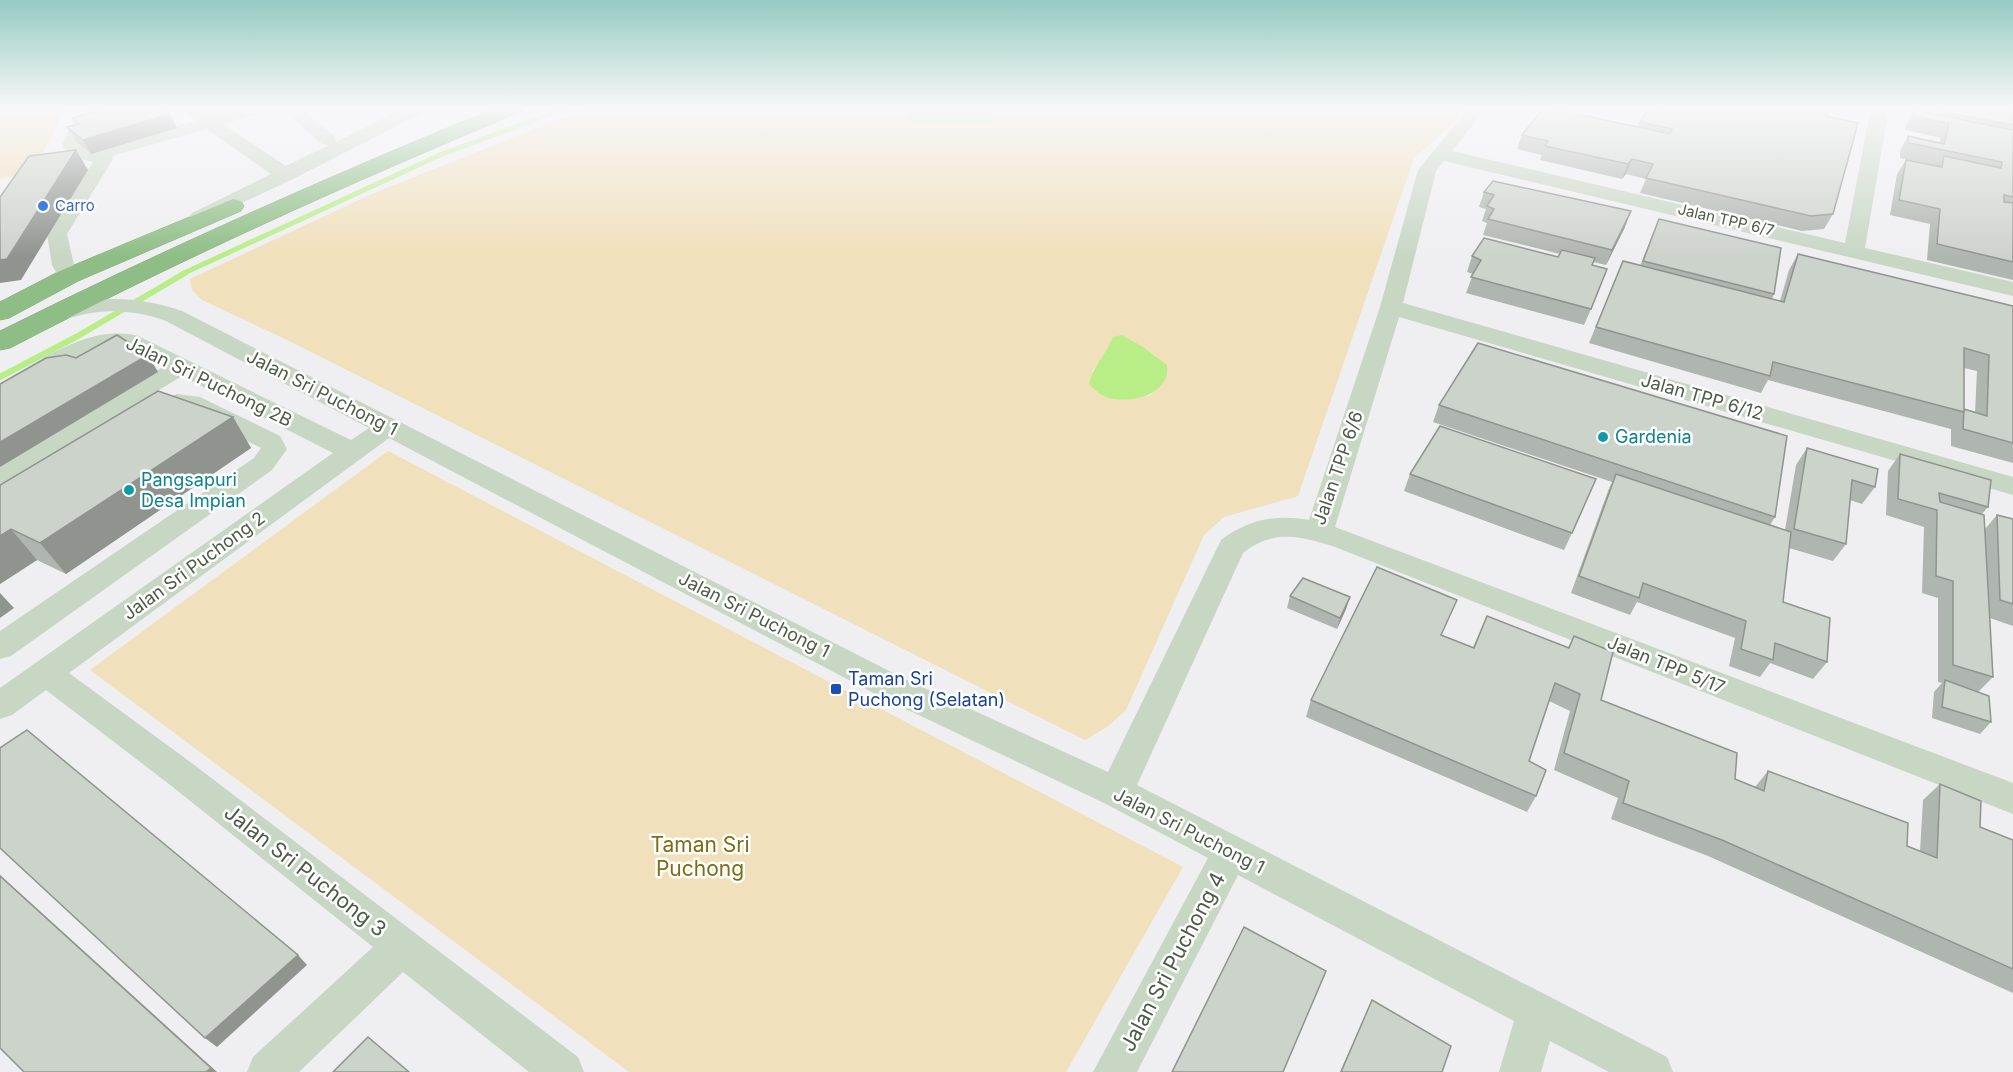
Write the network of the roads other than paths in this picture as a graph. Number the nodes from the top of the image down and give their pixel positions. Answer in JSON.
{"nodes":[{"id":1,"x":97,"y":157,"type":"edge"},
{"id":2,"x":260,"y":157,"type":"edge"},
{"id":3,"x":321,"y":157,"type":"edge"},
{"id":4,"x":352,"y":157,"type":"edge"},
{"id":5,"x":393,"y":157,"type":"edge"},
{"id":6,"x":1437,"y":157,"type":"edge"},
{"id":7,"x":1452,"y":157,"type":"edge"},
{"id":8,"x":1871,"y":157,"type":"edge"},
{"id":9,"x":286,"y":175,"type":"junction"},
{"id":10,"x":187,"y":225,"type":"junction"},
{"id":11,"x":1854,"y":251,"type":"junction"},
{"id":12,"x":168,"y":259,"type":"junction"},
{"id":13,"x":69,"y":276,"type":"junction"},
{"id":14,"x":2013,"y":289,"type":"edge"},
{"id":15,"x":140,"y":301,"type":"junction"},
{"id":16,"x":1391,"y":307,"type":"junction"},
{"id":17,"x":0,"y":312,"type":"edge"},
{"id":18,"x":48,"y":317,"type":"junction"},
{"id":19,"x":0,"y":342,"type":"edge"},
{"id":20,"x":180,"y":367,"type":"junction"},
{"id":21,"x":209,"y":381,"type":"junction"},
{"id":22,"x":0,"y":393,"type":"edge"},
{"id":23,"x":177,"y":402,"type":"junction"},
{"id":24,"x":131,"y":427,"type":"edge"},
{"id":25,"x":387,"y":427,"type":"junction"},
{"id":26,"x":352,"y":452,"type":"junction"},
{"id":27,"x":0,"y":474,"type":"edge"},
{"id":28,"x":2013,"y":486,"type":"edge"},
{"id":29,"x":208,"y":503,"type":"junction"},
{"id":30,"x":252,"y":525,"type":"junction"},
{"id":31,"x":1319,"y":532,"type":"junction"},
{"id":32,"x":0,"y":647,"type":"edge"},
{"id":33,"x":46,"y":673,"type":"junction"},
{"id":34,"x":0,"y":706,"type":"edge"},
{"id":35,"x":1116,"y":792,"type":"junction"},
{"id":36,"x":2013,"y":799,"type":"edge"},
{"id":37,"x":1231,"y":852,"type":"junction"},
{"id":38,"x":402,"y":946,"type":"junction"},
{"id":39,"x":1538,"y":1012,"type":"junction"},
{"id":40,"x":268,"y":1072,"type":"edge"},
{"id":41,"x":563,"y":1072,"type":"edge"},
{"id":42,"x":1114,"y":1072,"type":"edge"},
{"id":43,"x":1521,"y":1072,"type":"edge"},
{"id":44,"x":1652,"y":1072,"type":"edge"}],
"edges":[{"from":1,"to":13,"type":"street"},
{"from":2,"to":9,"type":"street"},
{"from":3,"to":9,"type":"street"},
{"from":4,"to":10,"type":"highway"},
{"from":5,"to":12,"type":"highway"},
{"from":6,"to":16,"type":"street","name":"Jalan TPP 6/6"},
{"from":7,"to":11,"type":"street","name":"Jalan TPP 6/7"},
{"from":8,"to":11,"type":"street"},
{"from":9,"to":10,"type":"street"},
{"from":10,"to":13,"type":"highway"},
{"from":11,"to":14,"type":"street","name":"Jalan TPP 6/7"},
{"from":12,"to":15,"type":"street"},
{"from":12,"to":18,"type":"highway"},
{"from":13,"to":17,"type":"highway"},
{"from":15,"to":18,"type":"street","name":"Jalan Sri Puchong 1"},
{"from":15,"to":25,"type":"street","name":"Jalan Sri Puchong 1"},
{"from":16,"to":28,"type":"street","name":"Jalan TPP 6/12"},
{"from":16,"to":31,"type":"street","name":"Jalan TPP 6/6"},
{"from":18,"to":19,"type":"highway"},
{"from":20,"to":21,"type":"street","name":"Jalan Sri Puchong 2B"},
{"from":20,"to":22,"type":"street","name":"Jalan Sri Puchong 2B"},
{"from":20,"to":27,"type":"street"},
{"from":21,"to":23,"type":"street"},
{"from":21,"to":26,"type":"street","name":"Jalan Sri Puchong 2B"},
{"from":23,"to":24,"type":"street"},
{"from":23,"to":29,"type":"street"},
{"from":25,"to":26,"type":"street","name":"Jalan Sri Puchong 2"},
{"from":25,"to":35,"type":"street","name":"Jalan Sri Puchong 1"},
{"from":26,"to":30,"type":"street","name":"Jalan Sri Puchong 2"},
{"from":29,"to":30,"type":"street"},
{"from":29,"to":32,"type":"street"},
{"from":30,"to":33,"type":"street","name":"Jalan Sri Puchong 2"},
{"from":31,"to":35,"type":"street","name":"Jalan TPP 6/6"},
{"from":31,"to":36,"type":"street","name":"Jalan TPP 5/17"},
{"from":33,"to":34,"type":"street","name":"Jalan Sri Puchong 2"},
{"from":33,"to":38,"type":"street","name":"Jalan Sri Puchong 3"},
{"from":35,"to":37,"type":"street","name":"Jalan Sri Puchong 1"},
{"from":37,"to":39,"type":"street","name":"Jalan Sri Puchong 1"},
{"from":37,"to":42,"type":"street","name":"Jalan Sri Puchong 4"},
{"from":38,"to":40,"type":"street"},
{"from":38,"to":41,"type":"street","name":"Jalan Sri Puchong 3"},
{"from":39,"to":43,"type":"street"},
{"from":39,"to":44,"type":"street","name":"Jalan Sri Puchong 1"}]}
